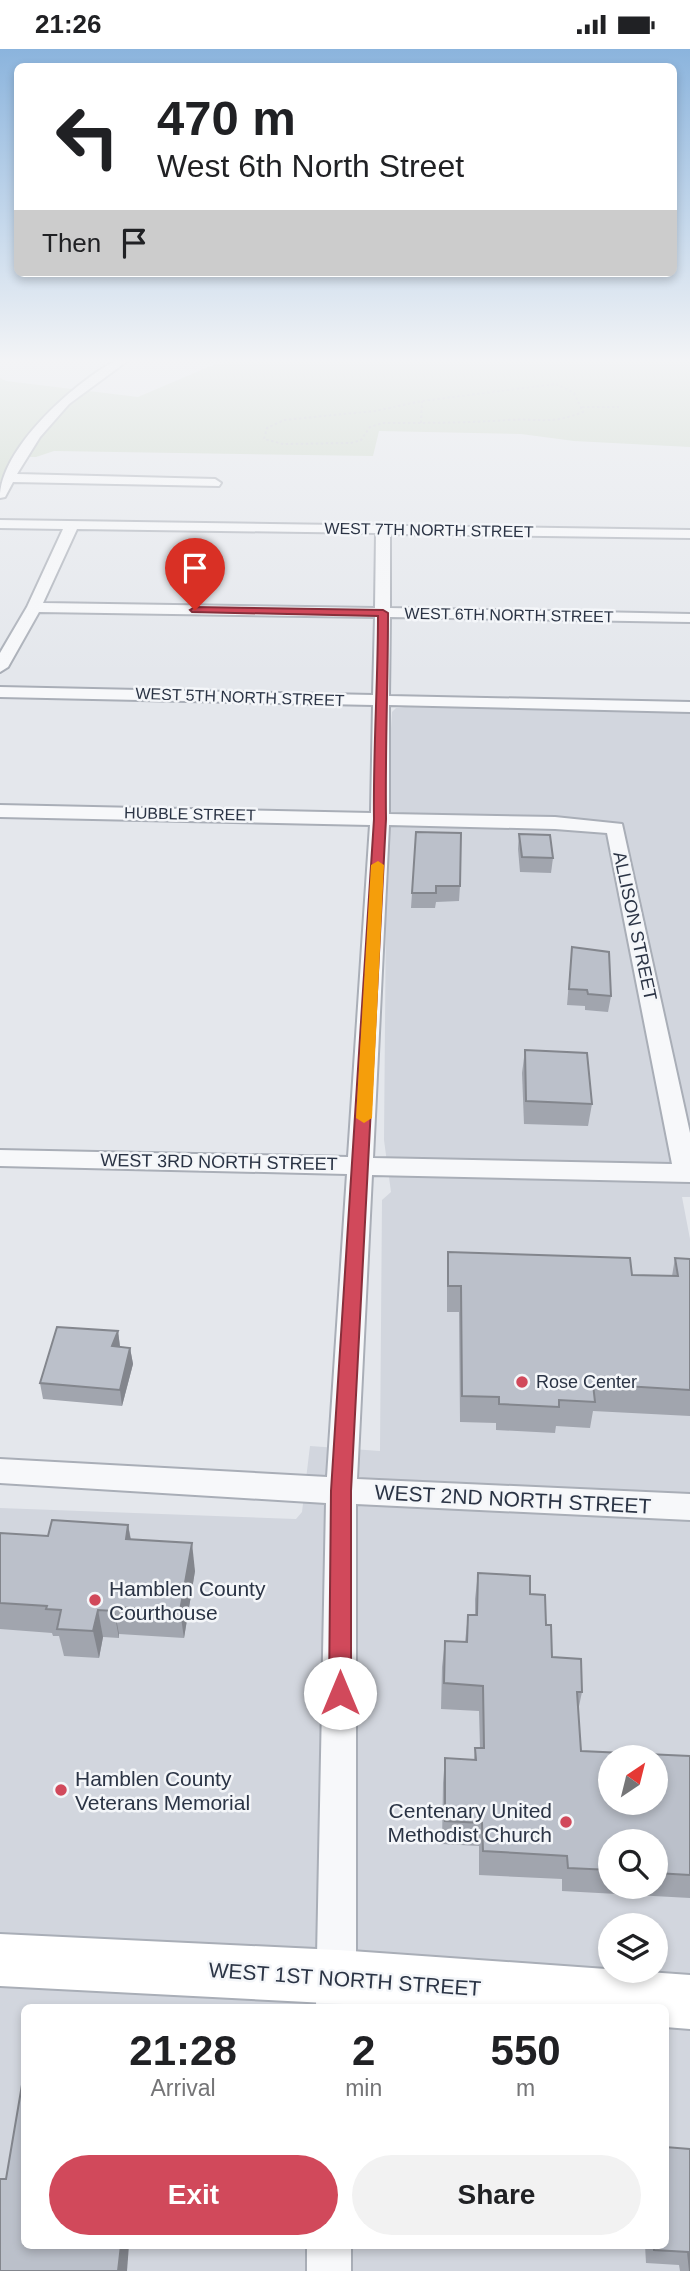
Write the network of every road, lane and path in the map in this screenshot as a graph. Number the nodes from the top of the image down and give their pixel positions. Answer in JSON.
{"nodes":[{"id":1,"x":16,"y":466,"type":"edge"},
{"id":2,"x":8,"y":478,"type":"junction"},
{"id":3,"x":215,"y":483,"type":"dead end"},
{"id":4,"x":0,"y":494,"type":"edge"},
{"id":5,"x":0,"y":524,"type":"edge"},
{"id":6,"x":72,"y":524,"type":"junction"},
{"id":7,"x":383,"y":529,"type":"junction"},
{"id":8,"x":690,"y":534,"type":"edge"},
{"id":9,"x":34,"y":607,"type":"junction"},
{"id":10,"x":383,"y":613,"type":"junction"},
{"id":11,"x":690,"y":618,"type":"edge"},
{"id":12,"x":0,"y":667,"type":"edge"},
{"id":13,"x":0,"y":692,"type":"edge"},
{"id":14,"x":240,"y":695,"type":"junction"},
{"id":15,"x":383,"y":701,"type":"junction"},
{"id":16,"x":0,"y":704,"type":"edge"},
{"id":17,"x":690,"y":707,"type":"edge"},
{"id":18,"x":0,"y":811,"type":"edge"},
{"id":19,"x":380,"y":819,"type":"junction"},
{"id":20,"x":0,"y":1158,"type":"edge"},
{"id":21,"x":361,"y":1164,"type":"junction"},
{"id":22,"x":688,"y":1173,"type":"edge"},
{"id":23,"x":0,"y":1471,"type":"edge"},
{"id":24,"x":341,"y":1491,"type":"junction"},
{"id":25,"x":690,"y":1507,"type":"edge"},
{"id":26,"x":0,"y":1960,"type":"edge"},
{"id":27,"x":337,"y":1992,"type":"edge"},
{"id":28,"x":690,"y":2002,"type":"edge"},
{"id":29,"x":330,"y":2249,"type":"edge"},
{"id":30,"x":329,"y":2271,"type":"edge"}],
"edges":[{"from":1,"to":2,"type":"street"},
{"from":2,"to":3,"type":"street"},
{"from":2,"to":4,"type":"street"},
{"from":5,"to":6,"type":"street","name":"WEST 7TH NORTH STREET"},
{"from":6,"to":7,"type":"street","name":"WEST 7TH NORTH STREET"},
{"from":6,"to":9,"type":"street"},
{"from":7,"to":8,"type":"street","name":"WEST 7TH NORTH STREET"},
{"from":7,"to":10,"type":"street"},
{"from":9,"to":10,"type":"street","name":"WEST 6TH NORTH STREET"},
{"from":9,"to":12,"type":"street"},
{"from":10,"to":11,"type":"street","name":"WEST 6TH NORTH STREET"},
{"from":10,"to":15,"type":"street"},
{"from":13,"to":14,"type":"street","name":"WEST 5TH NORTH STREET"},
{"from":14,"to":15,"type":"street","name":"WEST 5TH NORTH STREET"},
{"from":14,"to":16,"type":"street"},
{"from":15,"to":17,"type":"street","name":"WEST 5TH NORTH STREET"},
{"from":15,"to":19,"type":"street"},
{"from":18,"to":19,"type":"street","name":"HUBBLE STREET"},
{"from":19,"to":21,"type":"street"},
{"from":19,"to":22,"type":"street","name":"ALLISON STREET"},
{"from":20,"to":21,"type":"street","name":"WEST 3RD NORTH STREET"},
{"from":21,"to":22,"type":"street","name":"WEST 3RD NORTH STREET"},
{"from":21,"to":24,"type":"street"},
{"from":23,"to":24,"type":"street","name":"WEST 2ND NORTH STREET"},
{"from":24,"to":25,"type":"street","name":"WEST 2ND NORTH STREET"},
{"from":24,"to":27,"type":"street"},
{"from":26,"to":27,"type":"main road","name":"WEST 1ST NORTH STREET"},
{"from":27,"to":28,"type":"main road","name":"WEST 1ST NORTH STREET"},
{"from":29,"to":30,"type":"street"}]}
